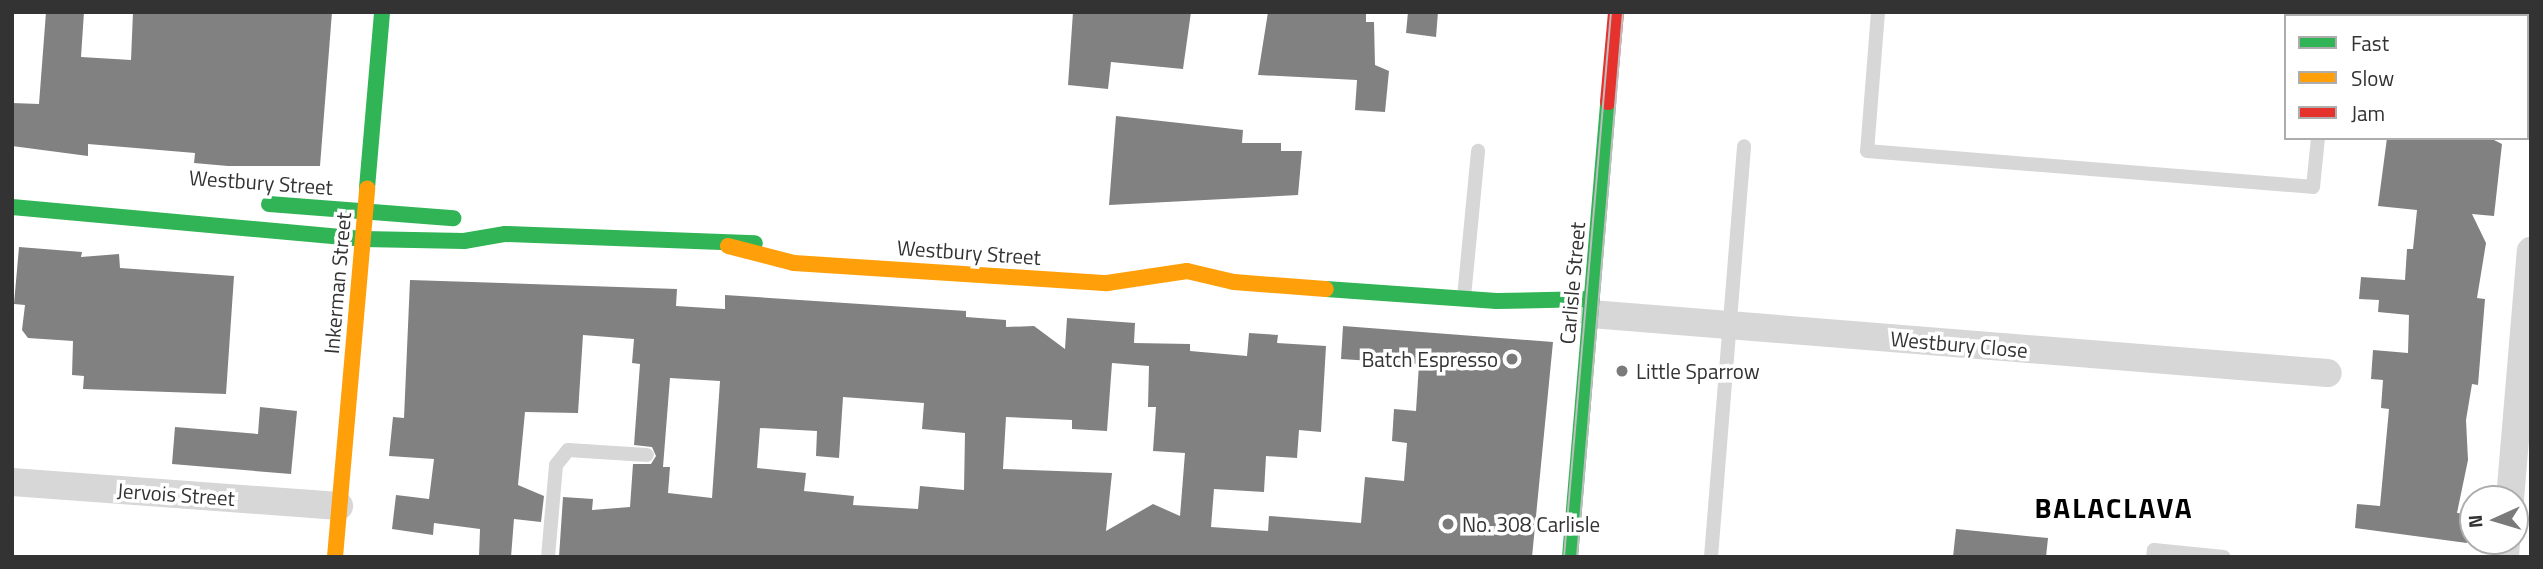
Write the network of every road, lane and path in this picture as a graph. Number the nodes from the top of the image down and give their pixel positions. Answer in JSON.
{"nodes":[{"id":1,"x":382,"y":12,"type":"edge"},
{"id":2,"x":1616,"y":12,"type":"edge"},
{"id":3,"x":1878,"y":12,"type":"edge"},
{"id":4,"x":2318,"y":140,"type":"edge"},
{"id":5,"x":1744,"y":146,"type":"dead end"},
{"id":6,"x":1478,"y":151,"type":"dead end"},
{"id":7,"x":244,"y":202,"type":"dead end"},
{"id":8,"x":12,"y":207,"type":"edge"},
{"id":9,"x":365,"y":209,"type":"junction"},
{"id":10,"x":505,"y":234,"type":"junction"},
{"id":11,"x":363,"y":239,"type":"junction"},
{"id":12,"x":2531,"y":251,"type":"edge"},
{"id":13,"x":1234,"y":282,"type":"junction"},
{"id":14,"x":1107,"y":283,"type":"junction"},
{"id":15,"x":1184,"y":292,"type":"dead end"},
{"id":16,"x":1161,"y":294,"type":"dead end"},
{"id":17,"x":1464,"y":298,"type":"junction"},
{"id":18,"x":1497,"y":301,"type":"junction"},
{"id":19,"x":1591,"y":311,"type":"junction"},
{"id":20,"x":1731,"y":325,"type":"junction"},
{"id":21,"x":2328,"y":373,"type":"dead end"},
{"id":22,"x":647,"y":455,"type":"dead end"},
{"id":23,"x":12,"y":482,"type":"edge"},
{"id":24,"x":2511,"y":485,"type":"edge"},
{"id":25,"x":339,"y":506,"type":"junction"},
{"id":26,"x":335,"y":557,"type":"edge"},
{"id":27,"x":548,"y":557,"type":"edge"},
{"id":28,"x":1570,"y":557,"type":"edge"},
{"id":29,"x":1711,"y":557,"type":"edge"},
{"id":30,"x":2153,"y":557,"type":"edge"},
{"id":31,"x":2224,"y":557,"type":"edge"}],
"edges":[{"from":1,"to":9,"type":"street","name":"Inkerman Street"},
{"from":2,"to":19,"type":"street","name":"Carlisle Street"},
{"from":3,"to":4,"type":"lane"},
{"from":5,"to":20,"type":"lane"},
{"from":6,"to":17,"type":"lane"},
{"from":7,"to":9,"type":"street","name":"Westbury Street"},
{"from":8,"to":11,"type":"street","name":"Westbury Street"},
{"from":9,"to":10,"type":"street","name":"Westbury Street"},
{"from":9,"to":11,"type":"street","name":"Inkerman Street"},
{"from":10,"to":11,"type":"street","name":"Westbury Street"},
{"from":10,"to":14,"type":"street","name":"Westbury Street"},
{"from":11,"to":25,"type":"street","name":"Inkerman Street"},
{"from":12,"to":24,"type":"street"},
{"from":13,"to":14,"type":"street","name":"Westbury Street"},
{"from":13,"to":15,"type":"street","name":"Westbury Street"},
{"from":13,"to":17,"type":"street","name":"Westbury Street"},
{"from":14,"to":16,"type":"street","name":"Westbury Street"},
{"from":17,"to":18,"type":"street","name":"Westbury Street"},
{"from":18,"to":19,"type":"street","name":"Westbury Street"},
{"from":18,"to":19,"type":"street","name":"Westbury Street"},
{"from":19,"to":20,"type":"street","name":"Westbury Close"},
{"from":19,"to":28,"type":"street","name":"Carlisle Street"},
{"from":20,"to":21,"type":"street","name":"Westbury Close"},
{"from":20,"to":29,"type":"lane"},
{"from":22,"to":27,"type":"lane"},
{"from":23,"to":25,"type":"street","name":"Jervois Street"},
{"from":25,"to":26,"type":"street","name":"Inkerman Street"},
{"from":30,"to":31,"type":"lane"}]}
